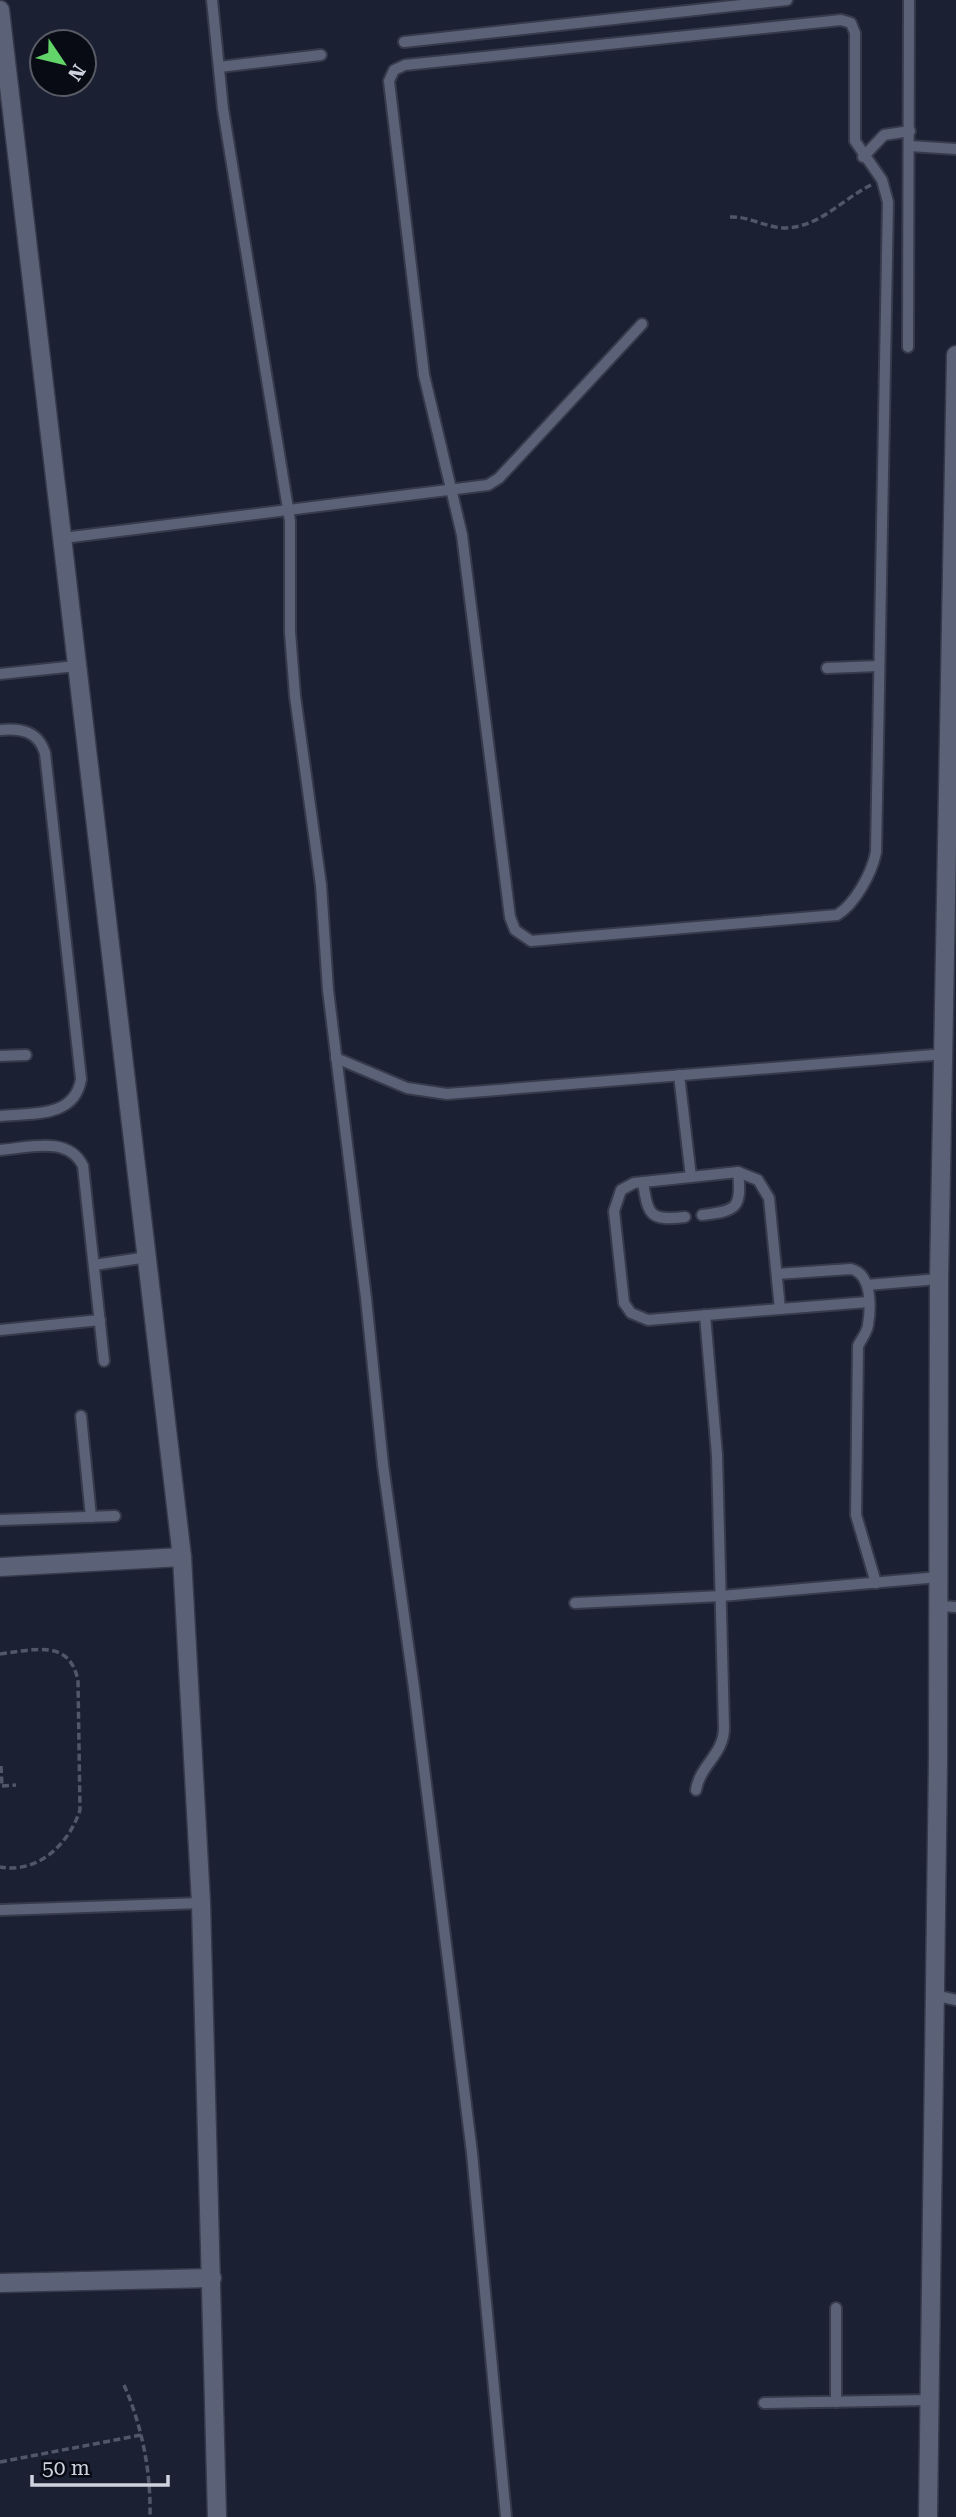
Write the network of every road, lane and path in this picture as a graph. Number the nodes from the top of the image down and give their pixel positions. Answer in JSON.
{"nodes":[{"id":1,"x":212,"y":0,"type":"edge"},
{"id":2,"x":787,"y":0,"type":"edge"},
{"id":3,"x":909,"y":0,"type":"edge"},
{"id":4,"x":0,"y":10,"type":"edge"},
{"id":5,"x":404,"y":42,"type":"dead end"},
{"id":6,"x":321,"y":55,"type":"dead end"},
{"id":7,"x":219,"y":67,"type":"junction"},
{"id":8,"x":910,"y":131,"type":"junction"},
{"id":9,"x":910,"y":146,"type":"junction"},
{"id":10,"x":956,"y":149,"type":"edge"},
{"id":11,"x":863,"y":156,"type":"junction"},
{"id":12,"x":882,"y":180,"type":"junction"},
{"id":13,"x":730,"y":217,"type":"dead end"},
{"id":14,"x":642,"y":324,"type":"dead end"},
{"id":15,"x":908,"y":347,"type":"dead end"},
{"id":16,"x":956,"y":355,"type":"edge"},
{"id":17,"x":451,"y":489,"type":"junction"},
{"id":18,"x":288,"y":510,"type":"junction"},
{"id":19,"x":63,"y":538,"type":"junction"},
{"id":20,"x":76,"y":666,"type":"junction"},
{"id":21,"x":878,"y":666,"type":"junction"},
{"id":22,"x":827,"y":668,"type":"dead end"},
{"id":23,"x":0,"y":674,"type":"edge"},
{"id":24,"x":0,"y":730,"type":"edge"},
{"id":25,"x":951,"y":920,"type":"edge"},
{"id":26,"x":945,"y":1054,"type":"junction"},
{"id":27,"x":26,"y":1055,"type":"dead end"},
{"id":28,"x":0,"y":1056,"type":"edge"},
{"id":29,"x":336,"y":1058,"type":"junction"},
{"id":30,"x":680,"y":1075,"type":"junction"},
{"id":31,"x":0,"y":1116,"type":"edge"},
{"id":32,"x":0,"y":1150,"type":"edge"},
{"id":33,"x":738,"y":1172,"type":"junction"},
{"id":34,"x":691,"y":1177,"type":"junction"},
{"id":35,"x":643,"y":1182,"type":"junction"},
{"id":36,"x":702,"y":1215,"type":"dead end"},
{"id":37,"x":685,"y":1217,"type":"dead end"},
{"id":38,"x":148,"y":1257,"type":"junction"},
{"id":39,"x":93,"y":1265,"type":"junction"},
{"id":40,"x":777,"y":1275,"type":"junction"},
{"id":41,"x":939,"y":1279,"type":"junction"},
{"id":42,"x":867,"y":1284,"type":"junction"},
{"id":43,"x":868,"y":1302,"type":"junction"},
{"id":44,"x":780,"y":1309,"type":"junction"},
{"id":45,"x":705,"y":1315,"type":"junction"},
{"id":46,"x":100,"y":1320,"type":"junction"},
{"id":47,"x":0,"y":1330,"type":"edge"},
{"id":48,"x":104,"y":1361,"type":"dead end"},
{"id":49,"x":81,"y":1416,"type":"dead end"},
{"id":50,"x":115,"y":1516,"type":"dead end"},
{"id":51,"x":91,"y":1517,"type":"junction"},
{"id":52,"x":0,"y":1520,"type":"edge"},
{"id":53,"x":182,"y":1557,"type":"junction"},
{"id":54,"x":0,"y":1567,"type":"edge"},
{"id":55,"x":939,"y":1577,"type":"junction"},
{"id":56,"x":876,"y":1583,"type":"junction"},
{"id":57,"x":722,"y":1595,"type":"junction"},
{"id":58,"x":575,"y":1603,"type":"dead end"},
{"id":59,"x":947,"y":1606,"type":"edge"},
{"id":60,"x":0,"y":1654,"type":"edge"},
{"id":61,"x":1,"y":1766,"type":"edge"},
{"id":62,"x":16,"y":1785,"type":"dead end"},
{"id":63,"x":1,"y":1786,"type":"edge"},
{"id":64,"x":695,"y":1790,"type":"dead end"},
{"id":65,"x":0,"y":1867,"type":"edge"},
{"id":66,"x":201,"y":1903,"type":"junction"},
{"id":67,"x":0,"y":1910,"type":"edge"},
{"id":68,"x":934,"y":1994,"type":"junction"},
{"id":69,"x":956,"y":2000,"type":"edge"},
{"id":70,"x":212,"y":2278,"type":"junction"},
{"id":71,"x":0,"y":2283,"type":"edge"},
{"id":72,"x":836,"y":2308,"type":"dead end"},
{"id":73,"x":124,"y":2385,"type":"dead end"},
{"id":74,"x":929,"y":2400,"type":"junction"},
{"id":75,"x":836,"y":2402,"type":"junction"},
{"id":76,"x":764,"y":2403,"type":"dead end"},
{"id":77,"x":141,"y":2435,"type":"junction"},
{"id":78,"x":0,"y":2462,"type":"edge"},
{"id":79,"x":150,"y":2517,"type":"edge"},
{"id":80,"x":217,"y":2517,"type":"edge"},
{"id":81,"x":506,"y":2517,"type":"edge"},
{"id":82,"x":928,"y":2517,"type":"edge"}],
"edges":[{"from":1,"to":7,"type":"lane"},
{"from":2,"to":5,"type":"lane"},
{"from":3,"to":8,"type":"lane"},
{"from":4,"to":19,"type":"street"},
{"from":6,"to":7,"type":"lane"},
{"from":7,"to":18,"type":"lane"},
{"from":8,"to":9,"type":"lane"},
{"from":8,"to":11,"type":"lane"},
{"from":9,"to":10,"type":"lane"},
{"from":9,"to":15,"type":"lane"},
{"from":11,"to":12,"type":"lane"},
{"from":11,"to":17,"type":"lane"},
{"from":12,"to":13,"type":"path"},
{"from":12,"to":21,"type":"lane"},
{"from":14,"to":17,"type":"lane"},
{"from":16,"to":25,"type":"street"},
{"from":17,"to":18,"type":"lane"},
{"from":17,"to":21,"type":"lane"},
{"from":18,"to":19,"type":"lane"},
{"from":18,"to":29,"type":"lane"},
{"from":19,"to":20,"type":"street"},
{"from":20,"to":23,"type":"lane"},
{"from":20,"to":38,"type":"street"},
{"from":21,"to":22,"type":"lane"},
{"from":24,"to":31,"type":"lane"},
{"from":25,"to":26,"type":"street"},
{"from":26,"to":30,"type":"lane"},
{"from":26,"to":41,"type":"street"},
{"from":27,"to":28,"type":"lane"},
{"from":29,"to":30,"type":"lane"},
{"from":29,"to":81,"type":"lane"},
{"from":30,"to":34,"type":"lane"},
{"from":32,"to":39,"type":"lane"},
{"from":33,"to":34,"type":"lane"},
{"from":33,"to":36,"type":"lane"},
{"from":33,"to":40,"type":"lane"},
{"from":34,"to":35,"type":"lane"},
{"from":35,"to":37,"type":"lane"},
{"from":35,"to":45,"type":"lane"},
{"from":38,"to":39,"type":"lane"},
{"from":38,"to":53,"type":"street"},
{"from":39,"to":46,"type":"lane"},
{"from":40,"to":42,"type":"lane"},
{"from":40,"to":44,"type":"lane"},
{"from":41,"to":42,"type":"lane"},
{"from":41,"to":55,"type":"street"},
{"from":42,"to":43,"type":"lane"},
{"from":43,"to":44,"type":"lane"},
{"from":43,"to":56,"type":"lane"},
{"from":44,"to":45,"type":"lane"},
{"from":45,"to":57,"type":"lane"},
{"from":46,"to":47,"type":"lane"},
{"from":46,"to":48,"type":"lane"},
{"from":49,"to":51,"type":"lane"},
{"from":50,"to":51,"type":"lane"},
{"from":51,"to":52,"type":"lane"},
{"from":53,"to":54,"type":"street"},
{"from":53,"to":66,"type":"street"},
{"from":55,"to":56,"type":"lane"},
{"from":55,"to":59,"type":"street"},
{"from":56,"to":57,"type":"lane"},
{"from":57,"to":58,"type":"lane"},
{"from":57,"to":64,"type":"lane"},
{"from":59,"to":68,"type":"street"},
{"from":60,"to":65,"type":"path"},
{"from":61,"to":63,"type":"path"},
{"from":62,"to":63,"type":"path"},
{"from":66,"to":67,"type":"lane"},
{"from":66,"to":70,"type":"street"},
{"from":68,"to":69,"type":"lane"},
{"from":68,"to":74,"type":"street"},
{"from":70,"to":71,"type":"street"},
{"from":70,"to":80,"type":"street"},
{"from":72,"to":75,"type":"lane"},
{"from":73,"to":77,"type":"path"},
{"from":74,"to":75,"type":"lane"},
{"from":74,"to":82,"type":"street"},
{"from":75,"to":76,"type":"lane"},
{"from":77,"to":78,"type":"path"},
{"from":77,"to":79,"type":"path"}]}
